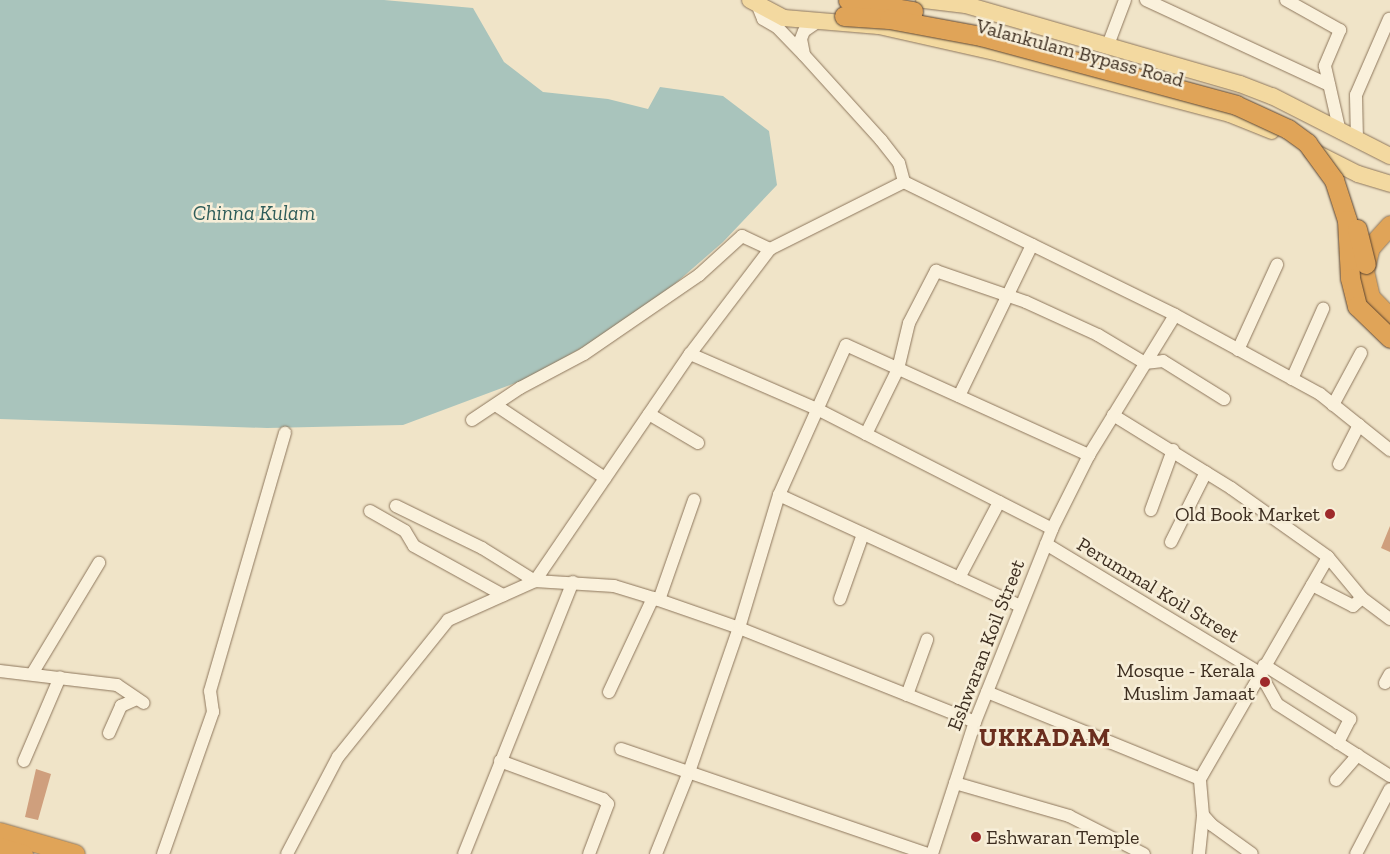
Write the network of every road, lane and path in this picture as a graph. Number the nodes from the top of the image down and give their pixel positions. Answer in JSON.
{"nodes":[{"id":1,"x":924,"y":0,"type":"edge"},
{"id":2,"x":1125,"y":0,"type":"edge"},
{"id":3,"x":1146,"y":0,"type":"edge"},
{"id":4,"x":1286,"y":0,"type":"edge"},
{"id":5,"x":754,"y":2,"type":"edge"},
{"id":6,"x":954,"y":2,"type":"edge"},
{"id":7,"x":838,"y":12,"type":"edge"},
{"id":8,"x":1389,"y":20,"type":"edge"},
{"id":9,"x":1108,"y":45,"type":"junction"},
{"id":10,"x":804,"y":55,"type":"junction"},
{"id":11,"x":1330,"y":85,"type":"junction"},
{"id":12,"x":1340,"y":132,"type":"junction"},
{"id":13,"x":1357,"y":140,"type":"junction"},
{"id":14,"x":1390,"y":156,"type":"edge"},
{"id":15,"x":904,"y":182,"type":"junction"},
{"id":16,"x":1390,"y":184,"type":"edge"},
{"id":17,"x":1390,"y":226,"type":"edge"},
{"id":18,"x":1032,"y":245,"type":"junction"},
{"id":19,"x":770,"y":249,"type":"junction"},
{"id":20,"x":1366,"y":264,"type":"junction"},
{"id":21,"x":1277,"y":265,"type":"dead end"},
{"id":22,"x":1007,"y":298,"type":"junction"},
{"id":23,"x":1323,"y":310,"type":"dead end"},
{"id":24,"x":1175,"y":315,"type":"junction"},
{"id":25,"x":1390,"y":318,"type":"edge"},
{"id":26,"x":1390,"y":338,"type":"edge"},
{"id":27,"x":1238,"y":350,"type":"junction"},
{"id":28,"x":1361,"y":353,"type":"dead end"},
{"id":29,"x":690,"y":354,"type":"junction"},
{"id":30,"x":1145,"y":363,"type":"junction"},
{"id":31,"x":898,"y":368,"type":"junction"},
{"id":32,"x":1292,"y":379,"type":"junction"},
{"id":33,"x":959,"y":396,"type":"junction"},
{"id":34,"x":1224,"y":399,"type":"dead end"},
{"id":35,"x":1333,"y":405,"type":"junction"},
{"id":36,"x":497,"y":406,"type":"junction"},
{"id":37,"x":815,"y":408,"type":"junction"},
{"id":38,"x":649,"y":414,"type":"junction"},
{"id":39,"x":1113,"y":415,"type":"junction"},
{"id":40,"x":472,"y":420,"type":"dead end"},
{"id":41,"x":1359,"y":426,"type":"junction"},
{"id":42,"x":285,"y":433,"type":"dead end"},
{"id":43,"x":866,"y":434,"type":"junction"},
{"id":44,"x":698,"y":443,"type":"dead end"},
{"id":45,"x":1172,"y":450,"type":"junction"},
{"id":46,"x":1390,"y":450,"type":"edge"},
{"id":47,"x":1089,"y":456,"type":"junction"},
{"id":48,"x":1339,"y":464,"type":"dead end"},
{"id":49,"x":1206,"y":472,"type":"junction"},
{"id":50,"x":605,"y":478,"type":"junction"},
{"id":51,"x":779,"y":495,"type":"junction"},
{"id":52,"x":694,"y":500,"type":"dead end"},
{"id":53,"x":999,"y":502,"type":"junction"},
{"id":54,"x":396,"y":506,"type":"dead end"},
{"id":55,"x":1151,"y":510,"type":"dead end"},
{"id":56,"x":370,"y":512,"type":"dead end"},
{"id":57,"x":1052,"y":529,"type":"junction"},
{"id":58,"x":863,"y":534,"type":"junction"},
{"id":59,"x":1171,"y":542,"type":"dead end"},
{"id":60,"x":1046,"y":544,"type":"junction"},
{"id":61,"x":1328,"y":557,"type":"junction"},
{"id":62,"x":100,"y":563,"type":"dead end"},
{"id":63,"x":959,"y":578,"type":"junction"},
{"id":64,"x":535,"y":581,"type":"junction"},
{"id":65,"x":573,"y":582,"type":"junction"},
{"id":66,"x":1312,"y":585,"type":"junction"},
{"id":67,"x":503,"y":595,"type":"junction"},
{"id":68,"x":1362,"y":598,"type":"junction"},
{"id":69,"x":656,"y":599,"type":"junction"},
{"id":70,"x":840,"y":599,"type":"dead end"},
{"id":71,"x":1020,"y":606,"type":"junction"},
{"id":72,"x":1390,"y":619,"type":"edge"},
{"id":73,"x":739,"y":628,"type":"junction"},
{"id":74,"x":927,"y":640,"type":"dead end"},
{"id":75,"x":1262,"y":669,"type":"junction"},
{"id":76,"x":0,"y":671,"type":"edge"},
{"id":77,"x":32,"y":674,"type":"junction"},
{"id":78,"x":60,"y":677,"type":"junction"},
{"id":79,"x":609,"y":692,"type":"dead end"},
{"id":80,"x":987,"y":692,"type":"junction"},
{"id":81,"x":907,"y":695,"type":"junction"},
{"id":82,"x":975,"y":722,"type":"junction"},
{"id":83,"x":109,"y":733,"type":"dead end"},
{"id":84,"x":1338,"y":743,"type":"junction"},
{"id":85,"x":620,"y":749,"type":"dead end"},
{"id":86,"x":1358,"y":755,"type":"junction"},
{"id":87,"x":24,"y":761,"type":"dead end"},
{"id":88,"x":500,"y":761,"type":"junction"},
{"id":89,"x":689,"y":772,"type":"junction"},
{"id":90,"x":1390,"y":776,"type":"edge"},
{"id":91,"x":1200,"y":779,"type":"junction"},
{"id":92,"x":1336,"y":780,"type":"dead end"},
{"id":93,"x":955,"y":783,"type":"junction"},
{"id":94,"x":1390,"y":789,"type":"edge"},
{"id":95,"x":1203,"y":814,"type":"junction"},
{"id":96,"x":0,"y":832,"type":"edge"},
{"id":97,"x":0,"y":847,"type":"edge"},
{"id":98,"x":27,"y":849,"type":"edge"},
{"id":99,"x":75,"y":854,"type":"edge"},
{"id":100,"x":163,"y":854,"type":"edge"},
{"id":101,"x":287,"y":854,"type":"edge"},
{"id":102,"x":464,"y":854,"type":"edge"},
{"id":103,"x":589,"y":854,"type":"edge"},
{"id":104,"x":656,"y":854,"type":"edge"},
{"id":105,"x":927,"y":854,"type":"edge"},
{"id":106,"x":932,"y":854,"type":"edge"},
{"id":107,"x":1144,"y":854,"type":"edge"},
{"id":108,"x":1199,"y":854,"type":"edge"},
{"id":109,"x":1252,"y":854,"type":"edge"},
{"id":110,"x":1356,"y":854,"type":"edge"}],
"edges":[{"from":1,"to":6,"type":"main road","name":"Valankulam Bypass Road"},
{"from":2,"to":9,"type":"street"},
{"from":3,"to":11,"type":"street"},
{"from":4,"to":11,"type":"street"},
{"from":5,"to":7,"type":"main road","name":"Valankulam Bypass Road"},
{"from":5,"to":10,"type":"street"},
{"from":6,"to":9,"type":"main road","name":"Valankulam Bypass Road"},
{"from":7,"to":10,"type":"street"},
{"from":7,"to":16,"type":"main road","name":"Valankulam Bypass Road"},
{"from":7,"to":20,"type":"highway","bridge":true},
{"from":7,"to":26,"type":"highway","bridge":true},
{"from":8,"to":13,"type":"street"},
{"from":9,"to":12,"type":"main road","name":"Valankulam Bypass Road"},
{"from":10,"to":15,"type":"street"},
{"from":11,"to":12,"type":"street"},
{"from":12,"to":13,"type":"main road","name":"Valankulam Bypass Road"},
{"from":13,"to":14,"type":"main road","name":"Valankulam Bypass Road"},
{"from":15,"to":18,"type":"street"},
{"from":15,"to":19,"type":"street"},
{"from":17,"to":20,"type":"highway"},
{"from":18,"to":22,"type":"street"},
{"from":18,"to":24,"type":"street"},
{"from":19,"to":29,"type":"street"},
{"from":19,"to":36,"type":"street"},
{"from":20,"to":25,"type":"highway"},
{"from":21,"to":27,"type":"street"},
{"from":22,"to":30,"type":"street"},
{"from":22,"to":31,"type":"street"},
{"from":22,"to":33,"type":"street"},
{"from":23,"to":32,"type":"street"},
{"from":24,"to":27,"type":"street"},
{"from":24,"to":30,"type":"street","name":"Eshwaran Koil Street"},
{"from":27,"to":32,"type":"street"},
{"from":28,"to":35,"type":"street"},
{"from":29,"to":37,"type":"street"},
{"from":29,"to":38,"type":"street"},
{"from":30,"to":34,"type":"street"},
{"from":30,"to":39,"type":"street","name":"Eshwaran Koil Street"},
{"from":31,"to":33,"type":"street"},
{"from":31,"to":37,"type":"street"},
{"from":31,"to":43,"type":"street"},
{"from":32,"to":35,"type":"street"},
{"from":33,"to":47,"type":"street"},
{"from":35,"to":41,"type":"street"},
{"from":36,"to":40,"type":"street"},
{"from":36,"to":50,"type":"street"},
{"from":37,"to":43,"type":"street"},
{"from":37,"to":51,"type":"street"},
{"from":38,"to":44,"type":"street"},
{"from":38,"to":50,"type":"street"},
{"from":39,"to":45,"type":"street"},
{"from":39,"to":47,"type":"street","name":"Eshwaran Koil Street"},
{"from":41,"to":46,"type":"street"},
{"from":41,"to":48,"type":"street"},
{"from":42,"to":100,"type":"street"},
{"from":43,"to":53,"type":"street"},
{"from":45,"to":49,"type":"street"},
{"from":45,"to":55,"type":"street"},
{"from":47,"to":57,"type":"street","name":"Eshwaran Koil Street"},
{"from":49,"to":59,"type":"street"},
{"from":49,"to":61,"type":"street"},
{"from":50,"to":64,"type":"street"},
{"from":51,"to":58,"type":"street"},
{"from":51,"to":73,"type":"street"},
{"from":52,"to":69,"type":"street"},
{"from":53,"to":57,"type":"street"},
{"from":53,"to":63,"type":"street"},
{"from":54,"to":64,"type":"street"},
{"from":56,"to":67,"type":"street"},
{"from":57,"to":60,"type":"street","name":"Eshwaran Koil Street"},
{"from":58,"to":63,"type":"street"},
{"from":58,"to":70,"type":"street"},
{"from":60,"to":71,"type":"street","name":"Eshwaran Koil Street"},
{"from":60,"to":75,"type":"street","name":"Perummal Koil Street"},
{"from":61,"to":66,"type":"street"},
{"from":61,"to":68,"type":"street"},
{"from":62,"to":77,"type":"street"},
{"from":63,"to":71,"type":"street"},
{"from":64,"to":65,"type":"street"},
{"from":64,"to":67,"type":"street"},
{"from":65,"to":69,"type":"street"},
{"from":65,"to":88,"type":"street"},
{"from":66,"to":68,"type":"street"},
{"from":66,"to":75,"type":"street"},
{"from":67,"to":101,"type":"street"},
{"from":68,"to":72,"type":"street"},
{"from":69,"to":73,"type":"street"},
{"from":69,"to":79,"type":"street"},
{"from":71,"to":80,"type":"street","name":"Eshwaran Koil Street"},
{"from":73,"to":81,"type":"street"},
{"from":73,"to":89,"type":"street"},
{"from":74,"to":81,"type":"street"},
{"from":75,"to":84,"type":"street"},
{"from":75,"to":84,"type":"street","name":"Perummal Koil Street"},
{"from":75,"to":91,"type":"street"},
{"from":76,"to":77,"type":"street"},
{"from":77,"to":78,"type":"street"},
{"from":78,"to":83,"type":"street"},
{"from":78,"to":87,"type":"street"},
{"from":80,"to":82,"type":"street","name":"Eshwaran Koil Street"},
{"from":80,"to":91,"type":"street"},
{"from":81,"to":82,"type":"street"},
{"from":82,"to":93,"type":"street","name":"Eshwaran Koil Street"},
{"from":84,"to":86,"type":"street"},
{"from":85,"to":89,"type":"street"},
{"from":86,"to":90,"type":"street"},
{"from":86,"to":92,"type":"street"},
{"from":88,"to":102,"type":"street"},
{"from":88,"to":103,"type":"street"},
{"from":89,"to":104,"type":"street"},
{"from":89,"to":105,"type":"street"},
{"from":91,"to":95,"type":"street"},
{"from":93,"to":106,"type":"street","name":"Eshwaran Koil Street"},
{"from":93,"to":107,"type":"street"},
{"from":94,"to":110,"type":"street"},
{"from":95,"to":108,"type":"street"},
{"from":95,"to":109,"type":"street"},
{"from":96,"to":98,"type":"highway"},
{"from":97,"to":98,"type":"highway"},
{"from":98,"to":99,"type":"highway"}]}
